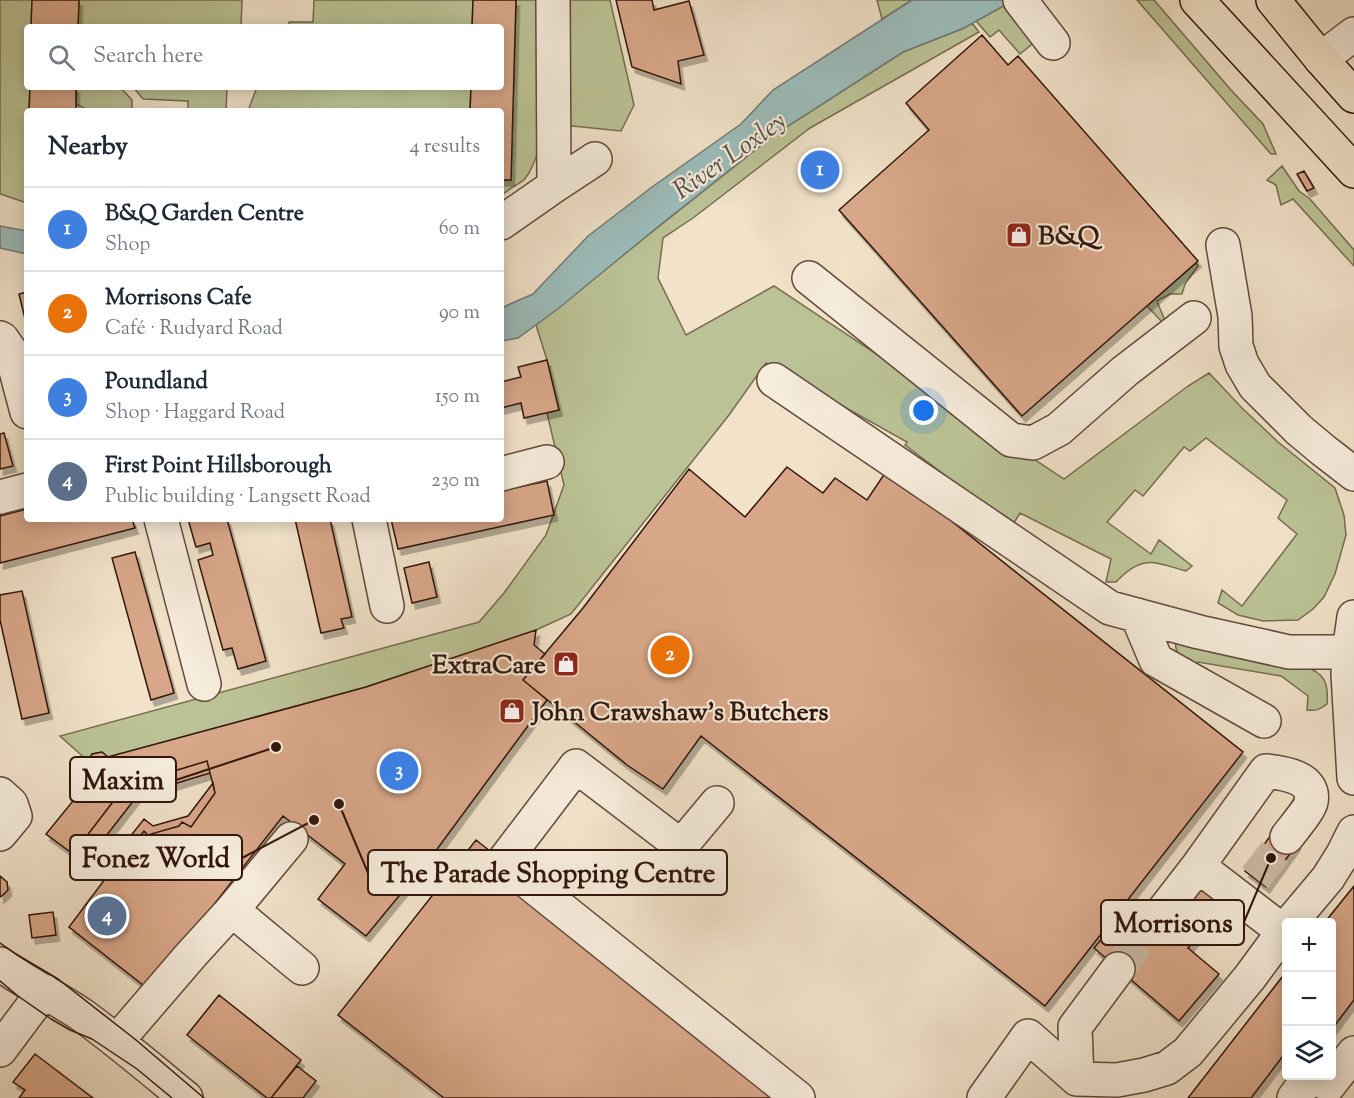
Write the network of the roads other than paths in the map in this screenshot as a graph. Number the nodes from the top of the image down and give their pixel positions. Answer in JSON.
{"nodes":[{"id":1,"x":553,"y":0,"type":"edge"},
{"id":2,"x":1197,"y":0,"type":"edge"},
{"id":3,"x":1273,"y":0,"type":"edge"},
{"id":4,"x":1022,"y":2,"type":"edge"},
{"id":5,"x":1354,"y":34,"type":"edge"},
{"id":6,"x":1053,"y":43,"type":"dead end"},
{"id":7,"x":1321,"y":59,"type":"junction"},
{"id":8,"x":1354,"y":96,"type":"edge"},
{"id":9,"x":595,"y":159,"type":"dead end"},
{"id":10,"x":1354,"y":171,"type":"edge"},
{"id":11,"x":554,"y":186,"type":"junction"},
{"id":12,"x":504,"y":221,"type":"edge"},
{"id":13,"x":1223,"y":245,"type":"dead end"},
{"id":14,"x":809,"y":278,"type":"dead end"},
{"id":15,"x":1194,"y":318,"type":"dead end"},
{"id":16,"x":0,"y":338,"type":"edge"},
{"id":17,"x":774,"y":380,"type":"dead end"},
{"id":18,"x":24,"y":401,"type":"edge"},
{"id":19,"x":547,"y":462,"type":"dead end"},
{"id":20,"x":504,"y":473,"type":"edge"},
{"id":21,"x":1354,"y":474,"type":"edge"},
{"id":22,"x":24,"y":491,"type":"edge"},
{"id":23,"x":0,"y":497,"type":"edge"},
{"id":24,"x":162,"y":522,"type":"edge"},
{"id":25,"x":370,"y":522,"type":"edge"},
{"id":26,"x":387,"y":606,"type":"dead end"},
{"id":27,"x":1137,"y":615,"type":"junction"},
{"id":28,"x":1354,"y":617,"type":"edge"},
{"id":29,"x":1350,"y":667,"type":"edge"},
{"id":30,"x":204,"y":684,"type":"dead end"},
{"id":31,"x":1264,"y":721,"type":"dead end"},
{"id":32,"x":1354,"y":778,"type":"edge"},
{"id":33,"x":0,"y":794,"type":"edge"},
{"id":34,"x":717,"y":803,"type":"dead end"},
{"id":35,"x":1354,"y":832,"type":"edge"},
{"id":36,"x":0,"y":834,"type":"edge"},
{"id":37,"x":1287,"y":837,"type":"tunnel mouth"},
{"id":38,"x":291,"y":839,"type":"dead end"},
{"id":39,"x":1198,"y":866,"type":"junction"},
{"id":40,"x":232,"y":910,"type":"junction"},
{"id":41,"x":1295,"y":918,"type":"edge"},
{"id":42,"x":1157,"y":919,"type":"tunnel mouth"},
{"id":43,"x":1282,"y":923,"type":"edge"},
{"id":44,"x":1282,"y":935,"type":"edge"},
{"id":45,"x":0,"y":964,"type":"edge"},
{"id":46,"x":302,"y":968,"type":"dead end"},
{"id":47,"x":1118,"y":969,"type":"tunnel mouth"},
{"id":48,"x":44,"y":992,"type":"junction"},
{"id":49,"x":117,"y":1041,"type":"junction"},
{"id":50,"x":0,"y":1050,"type":"edge"},
{"id":51,"x":1077,"y":1079,"type":"junction"},
{"id":52,"x":1321,"y":1080,"type":"edge"},
{"id":53,"x":1119,"y":1089,"type":"edge"},
{"id":54,"x":186,"y":1098,"type":"edge"},
{"id":55,"x":798,"y":1098,"type":"edge"},
{"id":56,"x":984,"y":1098,"type":"edge"},
{"id":57,"x":1294,"y":1098,"type":"edge"}],
"edges":[{"from":1,"to":11,"type":"street"},
{"from":2,"to":10,"type":"highway"},
{"from":3,"to":7,"type":"highway"},
{"from":4,"to":6,"type":"street"},
{"from":5,"to":7,"type":"street"},
{"from":7,"to":8,"type":"highway"},
{"from":9,"to":11,"type":"street"},
{"from":11,"to":12,"type":"street"},
{"from":13,"to":21,"type":"street"},
{"from":14,"to":15,"type":"street"},
{"from":16,"to":18,"type":"street"},
{"from":17,"to":27,"type":"street"},
{"from":19,"to":20,"type":"street"},
{"from":22,"to":23,"type":"street"},
{"from":24,"to":30,"type":"street"},
{"from":25,"to":26,"type":"street"},
{"from":27,"to":29,"type":"street"},
{"from":27,"to":31,"type":"street"},
{"from":28,"to":29,"type":"street"},
{"from":29,"to":32,"type":"street"},
{"from":33,"to":36,"type":"street"},
{"from":34,"to":55,"type":"street"},
{"from":35,"to":41,"type":"street"},
{"from":37,"to":39,"type":"street"},
{"from":38,"to":40,"type":"street"},
{"from":39,"to":42,"type":"street"},
{"from":39,"to":43,"type":"street"},
{"from":40,"to":46,"type":"street"},
{"from":40,"to":49,"type":"street"},
{"from":44,"to":53,"type":"street"},
{"from":45,"to":48,"type":"street"},
{"from":47,"to":51,"type":"street"},
{"from":48,"to":49,"type":"street"},
{"from":48,"to":50,"type":"street"},
{"from":49,"to":54,"type":"street"},
{"from":51,"to":53,"type":"street"},
{"from":51,"to":56,"type":"street"},
{"from":52,"to":57,"type":"street"}]}
